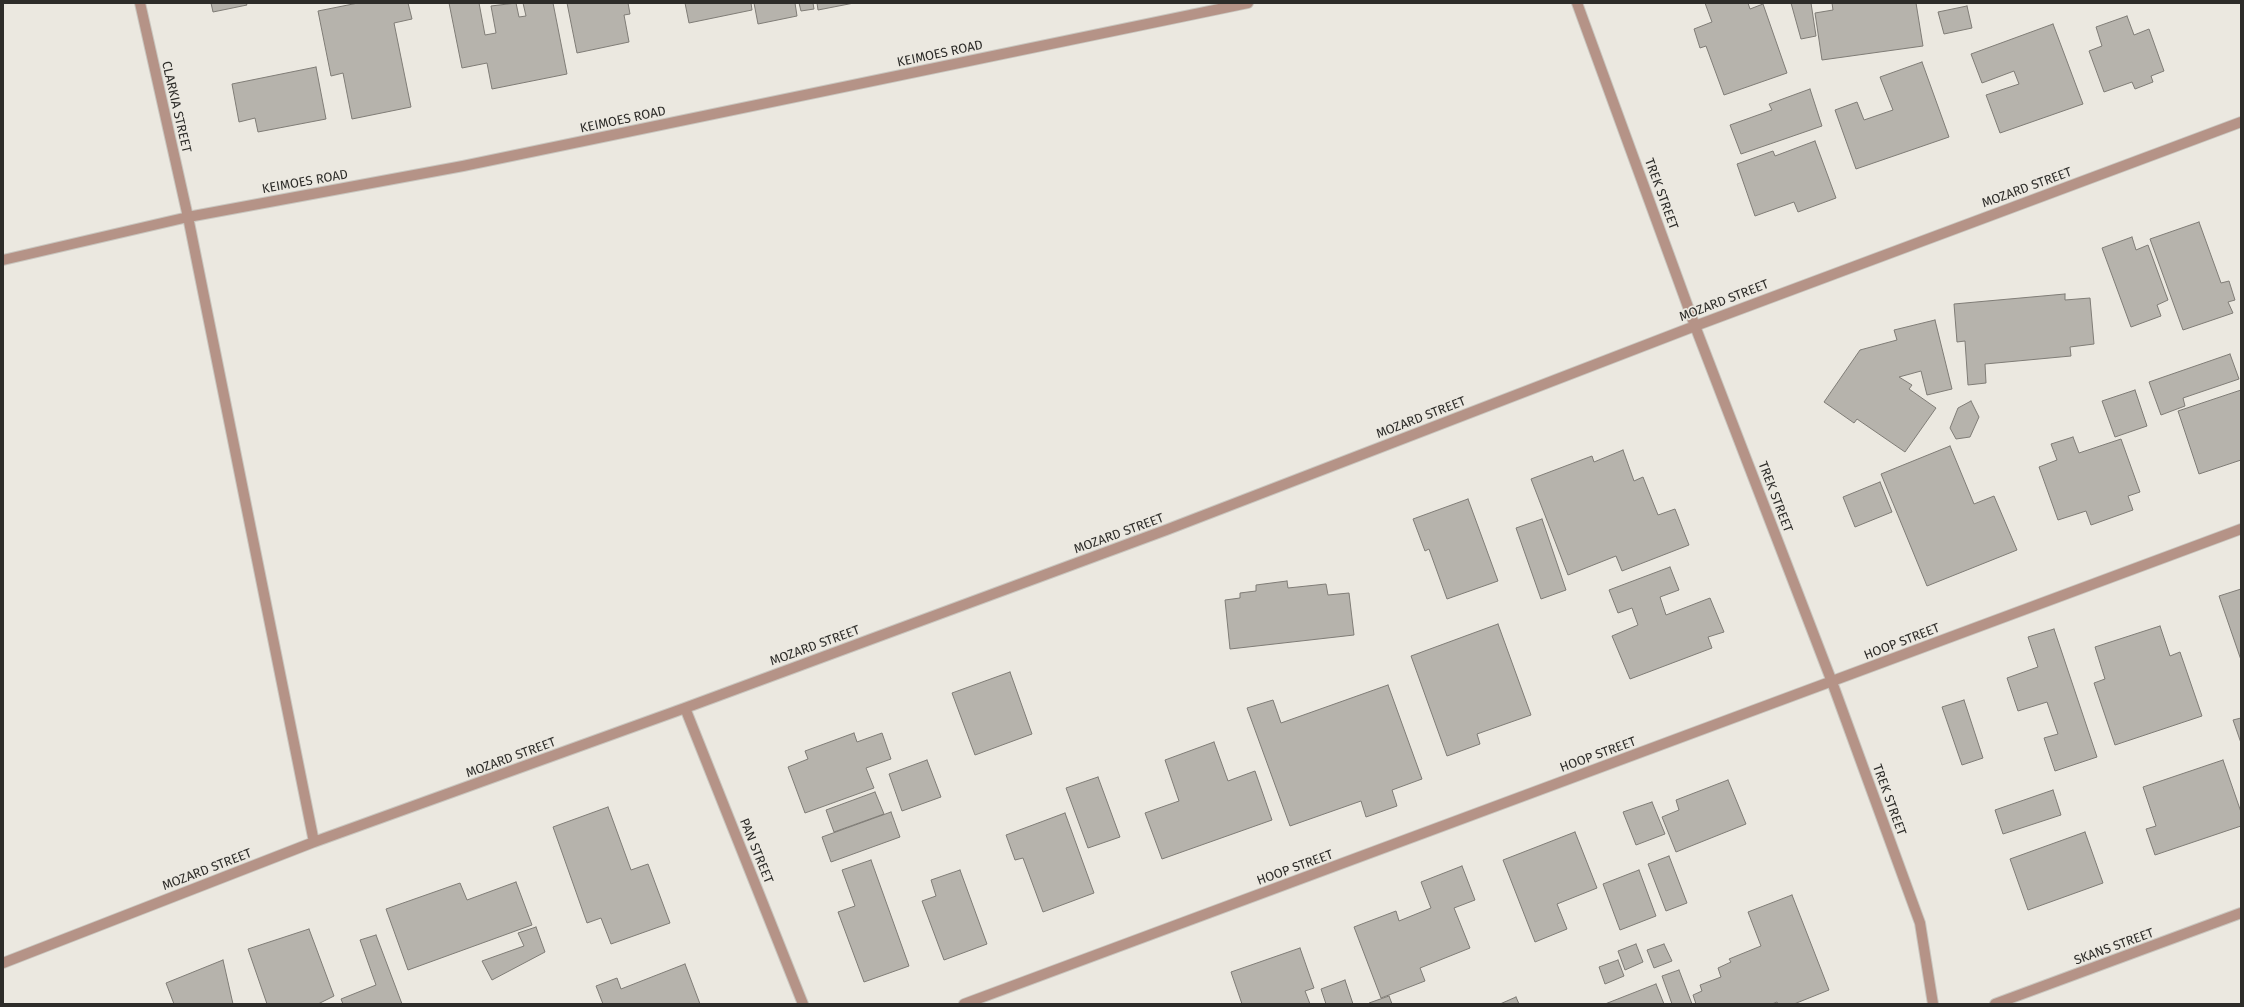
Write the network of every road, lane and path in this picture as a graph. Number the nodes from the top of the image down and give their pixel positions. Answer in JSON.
{"nodes":[{"id":1,"x":140,"y":3,"type":"edge"},
{"id":2,"x":1248,"y":3,"type":"edge"},
{"id":3,"x":1577,"y":3,"type":"edge"},
{"id":4,"x":2241,"y":122,"type":"edge"},
{"id":5,"x":188,"y":217,"type":"junction"},
{"id":6,"x":3,"y":260,"type":"edge"},
{"id":7,"x":1695,"y":326,"type":"junction"},
{"id":8,"x":2241,"y":529,"type":"edge"},
{"id":9,"x":1832,"y":682,"type":"junction"},
{"id":10,"x":685,"y":708,"type":"junction"},
{"id":11,"x":314,"y":842,"type":"junction"},
{"id":12,"x":2241,"y":913,"type":"edge"},
{"id":13,"x":3,"y":963,"type":"edge"},
{"id":14,"x":803,"y":1004,"type":"edge"},
{"id":15,"x":964,"y":1004,"type":"edge"},
{"id":16,"x":1933,"y":1004,"type":"edge"},
{"id":17,"x":1995,"y":1004,"type":"edge"}],
"edges":[{"from":1,"to":5,"type":"street","name":"CLARKIA STREET"},
{"from":2,"to":5,"type":"street","name":"KEIMOES ROAD"},
{"from":3,"to":7,"type":"street","name":"TREK STREET"},
{"from":4,"to":7,"type":"street","name":"MOZARD STREET"},
{"from":5,"to":6,"type":"street","name":"KEIMOES ROAD"},
{"from":5,"to":11,"type":"street","name":"CLARKIA STREET"},
{"from":7,"to":9,"type":"street","name":"TREK STREET"},
{"from":7,"to":10,"type":"street","name":"MOZARD STREET"},
{"from":8,"to":9,"type":"street","name":"HOOP STREET"},
{"from":9,"to":15,"type":"street","name":"HOOP STREET"},
{"from":9,"to":16,"type":"street","name":"TREK STREET"},
{"from":10,"to":11,"type":"street","name":"MOZARD STREET"},
{"from":10,"to":14,"type":"street","name":"PAN STREET"},
{"from":11,"to":13,"type":"street","name":"MOZARD STREET"},
{"from":12,"to":17,"type":"street","name":"SKANS STREET"}]}
